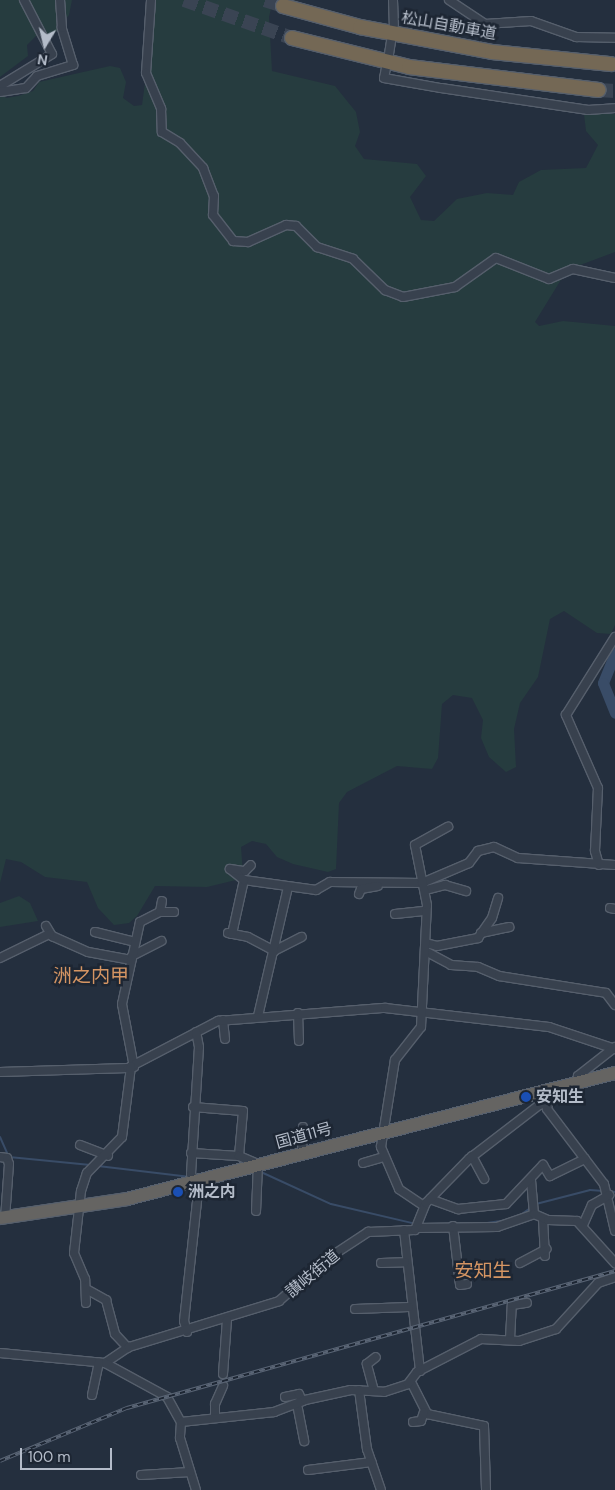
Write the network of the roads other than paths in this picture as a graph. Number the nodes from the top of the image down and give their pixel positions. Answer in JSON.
{"nodes":[{"id":1,"x":24,"y":0,"type":"edge"},
{"id":2,"x":60,"y":0,"type":"edge"},
{"id":3,"x":150,"y":0,"type":"edge"},
{"id":4,"x":393,"y":0,"type":"edge"},
{"id":5,"x":449,"y":0,"type":"edge"},
{"id":6,"x":283,"y":6,"type":"tunnel mouth"},
{"id":7,"x":394,"y":25,"type":"dead end"},
{"id":8,"x":292,"y":38,"type":"tunnel mouth"},
{"id":9,"x":615,"y":38,"type":"edge"},
{"id":10,"x":391,"y":41,"type":"dead end"},
{"id":11,"x":389,"y":54,"type":"dead end"},
{"id":12,"x":611,"y":64,"type":"dead end"},
{"id":13,"x":386,"y":68,"type":"dead end"},
{"id":14,"x":0,"y":86,"type":"edge"},
{"id":15,"x":599,"y":90,"type":"tunnel mouth"},
{"id":16,"x":0,"y":92,"type":"edge"},
{"id":17,"x":615,"y":108,"type":"edge"},
{"id":18,"x":615,"y":278,"type":"edge"},
{"id":19,"x":615,"y":637,"type":"edge"},
{"id":20,"x":448,"y":827,"type":"dead end"},
{"id":21,"x":251,"y":865,"type":"dead end"},
{"id":22,"x":600,"y":865,"type":"junction"},
{"id":23,"x":615,"y":865,"type":"edge"},
{"id":24,"x":453,"y":870,"type":"junction"},
{"id":25,"x":244,"y":880,"type":"junction"},
{"id":26,"x":425,"y":881,"type":"junction"},
{"id":27,"x":382,"y":883,"type":"junction"},
{"id":28,"x":288,"y":887,"type":"junction"},
{"id":29,"x":454,"y":887,"type":"junction"},
{"id":30,"x":426,"y":890,"type":"junction"},
{"id":31,"x":466,"y":891,"type":"dead end"},
{"id":32,"x":359,"y":894,"type":"dead end"},
{"id":33,"x":498,"y":898,"type":"dead end"},
{"id":34,"x":162,"y":901,"type":"dead end"},
{"id":35,"x":426,"y":911,"type":"junction"},
{"id":36,"x":160,"y":912,"type":"junction"},
{"id":37,"x":174,"y":912,"type":"dead end"},
{"id":38,"x":395,"y":914,"type":"dead end"},
{"id":39,"x":509,"y":927,"type":"dead end"},
{"id":40,"x":95,"y":932,"type":"dead end"},
{"id":41,"x":481,"y":933,"type":"junction"},
{"id":42,"x":302,"y":937,"type":"dead end"},
{"id":43,"x":161,"y":941,"type":"dead end"},
{"id":44,"x":135,"y":942,"type":"junction"},
{"id":45,"x":426,"y":943,"type":"junction"},
{"id":46,"x":274,"y":951,"type":"junction"},
{"id":47,"x":427,"y":952,"type":"junction"},
{"id":48,"x":0,"y":958,"type":"edge"},
{"id":49,"x":132,"y":958,"type":"junction"},
{"id":50,"x":615,"y":1005,"type":"edge"},
{"id":51,"x":423,"y":1012,"type":"junction"},
{"id":52,"x":298,"y":1013,"type":"junction"},
{"id":53,"x":258,"y":1016,"type":"junction"},
{"id":54,"x":223,"y":1020,"type":"junction"},
{"id":55,"x":196,"y":1032,"type":"junction"},
{"id":56,"x":225,"y":1039,"type":"dead end"},
{"id":57,"x":299,"y":1041,"type":"dead end"},
{"id":58,"x":614,"y":1048,"type":"edge"},
{"id":59,"x":133,"y":1067,"type":"junction"},
{"id":60,"x":0,"y":1072,"type":"edge"},
{"id":61,"x":615,"y":1074,"type":"edge"},
{"id":62,"x":578,"y":1084,"type":"junction"},
{"id":63,"x":549,"y":1097,"type":"junction"},
{"id":64,"x":193,"y":1107,"type":"junction"},
{"id":65,"x":302,"y":1127,"type":"dead end"},
{"id":66,"x":383,"y":1132,"type":"junction"},
{"id":67,"x":80,"y":1145,"type":"dead end"},
{"id":68,"x":191,"y":1152,"type":"junction"},
{"id":69,"x":302,"y":1153,"type":"junction"},
{"id":70,"x":108,"y":1156,"type":"junction"},
{"id":71,"x":239,"y":1156,"type":"junction"},
{"id":72,"x":472,"y":1156,"type":"junction"},
{"id":73,"x":0,"y":1157,"type":"edge"},
{"id":74,"x":384,"y":1158,"type":"junction"},
{"id":75,"x":585,"y":1159,"type":"junction"},
{"id":76,"x":261,"y":1164,"type":"junction"},
{"id":77,"x":363,"y":1164,"type":"dead end"},
{"id":78,"x":277,"y":1169,"type":"dead end"},
{"id":79,"x":484,"y":1179,"type":"dead end"},
{"id":80,"x":532,"y":1180,"type":"junction"},
{"id":81,"x":194,"y":1181,"type":"junction"},
{"id":82,"x":430,"y":1199,"type":"junction"},
{"id":83,"x":612,"y":1201,"type":"edge"},
{"id":84,"x":424,"y":1206,"type":"junction"},
{"id":85,"x":80,"y":1208,"type":"junction"},
{"id":86,"x":256,"y":1211,"type":"dead end"},
{"id":87,"x":534,"y":1214,"type":"junction"},
{"id":88,"x":2,"y":1218,"type":"edge"},
{"id":89,"x":543,"y":1219,"type":"junction"},
{"id":90,"x":583,"y":1225,"type":"junction"},
{"id":91,"x":453,"y":1226,"type":"junction"},
{"id":92,"x":417,"y":1228,"type":"junction"},
{"id":93,"x":404,"y":1230,"type":"junction"},
{"id":94,"x":615,"y":1231,"type":"edge"},
{"id":95,"x":406,"y":1262,"type":"junction"},
{"id":96,"x":381,"y":1263,"type":"dead end"},
{"id":97,"x":520,"y":1263,"type":"dead end"},
{"id":98,"x":615,"y":1263,"type":"edge"},
{"id":99,"x":615,"y":1277,"type":"edge"},
{"id":100,"x":466,"y":1284,"type":"dead end"},
{"id":101,"x":88,"y":1290,"type":"junction"},
{"id":102,"x":86,"y":1303,"type":"dead end"},
{"id":103,"x":527,"y":1303,"type":"dead end"},
{"id":104,"x":409,"y":1307,"type":"junction"},
{"id":105,"x":355,"y":1309,"type":"dead end"},
{"id":106,"x":227,"y":1320,"type":"junction"},
{"id":107,"x":187,"y":1332,"type":"junction"},
{"id":108,"x":510,"y":1339,"type":"junction"},
{"id":109,"x":128,"y":1348,"type":"junction"},
{"id":110,"x":0,"y":1353,"type":"edge"},
{"id":111,"x":376,"y":1357,"type":"dead end"},
{"id":112,"x":102,"y":1363,"type":"junction"},
{"id":113,"x":420,"y":1371,"type":"junction"},
{"id":114,"x":222,"y":1374,"type":"dead end"},
{"id":115,"x":411,"y":1382,"type":"junction"},
{"id":116,"x":223,"y":1386,"type":"dead end"},
{"id":117,"x":359,"y":1390,"type":"junction"},
{"id":118,"x":374,"y":1391,"type":"junction"},
{"id":119,"x":92,"y":1395,"type":"dead end"},
{"id":120,"x":285,"y":1397,"type":"dead end"},
{"id":121,"x":300,"y":1402,"type":"junction"},
{"id":122,"x":424,"y":1412,"type":"junction"},
{"id":123,"x":215,"y":1417,"type":"junction"},
{"id":124,"x":181,"y":1422,"type":"junction"},
{"id":125,"x":413,"y":1422,"type":"dead end"},
{"id":126,"x":304,"y":1441,"type":"dead end"},
{"id":127,"x":372,"y":1462,"type":"junction"},
{"id":128,"x":308,"y":1470,"type":"dead end"},
{"id":129,"x":190,"y":1472,"type":"junction"},
{"id":130,"x":141,"y":1475,"type":"dead end"},
{"id":131,"x":196,"y":1490,"type":"edge"},
{"id":132,"x":380,"y":1490,"type":"edge"},
{"id":133,"x":486,"y":1490,"type":"edge"}],
"edges":[{"from":1,"to":14,"type":"street"},
{"from":2,"to":16,"type":"street"},
{"from":3,"to":18,"type":"street"},
{"from":4,"to":7,"type":"street"},
{"from":5,"to":9,"type":"street"},
{"from":6,"to":12,"type":"highway","name":"松山自動車道"},
{"from":8,"to":15,"type":"highway"},
{"from":10,"to":11,"type":"street"},
{"from":13,"to":17,"type":"street"},
{"from":19,"to":22,"type":"street"},
{"from":20,"to":26,"type":"street"},
{"from":21,"to":25,"type":"street"},
{"from":22,"to":23,"type":"street"},
{"from":22,"to":24,"type":"street"},
{"from":24,"to":26,"type":"street"},
{"from":24,"to":29,"type":"street"},
{"from":25,"to":28,"type":"street"},
{"from":25,"to":46,"type":"street"},
{"from":26,"to":27,"type":"street"},
{"from":26,"to":30,"type":"street"},
{"from":27,"to":28,"type":"street"},
{"from":27,"to":32,"type":"street"},
{"from":28,"to":46,"type":"street"},
{"from":29,"to":30,"type":"street"},
{"from":29,"to":31,"type":"street"},
{"from":30,"to":35,"type":"street"},
{"from":33,"to":41,"type":"street"},
{"from":34,"to":36,"type":"street"},
{"from":35,"to":38,"type":"street"},
{"from":35,"to":45,"type":"street"},
{"from":36,"to":37,"type":"street"},
{"from":36,"to":44,"type":"street"},
{"from":39,"to":41,"type":"street"},
{"from":40,"to":44,"type":"street"},
{"from":41,"to":45,"type":"street"},
{"from":42,"to":46,"type":"street"},
{"from":43,"to":49,"type":"street"},
{"from":44,"to":49,"type":"street"},
{"from":45,"to":47,"type":"street"},
{"from":46,"to":53,"type":"street"},
{"from":47,"to":50,"type":"street"},
{"from":47,"to":51,"type":"street"},
{"from":48,"to":49,"type":"street"},
{"from":49,"to":59,"type":"street"},
{"from":51,"to":52,"type":"street"},
{"from":51,"to":58,"type":"street"},
{"from":51,"to":66,"type":"street"},
{"from":52,"to":53,"type":"street"},
{"from":52,"to":57,"type":"street"},
{"from":53,"to":54,"type":"street"},
{"from":54,"to":55,"type":"street"},
{"from":54,"to":56,"type":"street"},
{"from":55,"to":59,"type":"street"},
{"from":55,"to":64,"type":"street"},
{"from":58,"to":62,"type":"street"},
{"from":59,"to":60,"type":"street"},
{"from":59,"to":70,"type":"street"},
{"from":61,"to":62,"type":"highway","name":"国道11号"},
{"from":62,"to":63,"type":"highway","name":"国道11号"},
{"from":63,"to":66,"type":"highway","name":"国道11号"},
{"from":63,"to":72,"type":"street"},
{"from":63,"to":75,"type":"street"},
{"from":64,"to":68,"type":"street"},
{"from":64,"to":71,"type":"street"},
{"from":65,"to":69,"type":"street"},
{"from":66,"to":69,"type":"highway","name":"国道11号"},
{"from":66,"to":74,"type":"street"},
{"from":67,"to":70,"type":"street"},
{"from":68,"to":71,"type":"street"},
{"from":68,"to":81,"type":"street"},
{"from":69,"to":76,"type":"highway","name":"国道11号"},
{"from":70,"to":85,"type":"street"},
{"from":71,"to":76,"type":"street"},
{"from":72,"to":79,"type":"street"},
{"from":72,"to":82,"type":"street"},
{"from":73,"to":88,"type":"street"},
{"from":74,"to":77,"type":"street"},
{"from":74,"to":84,"type":"street"},
{"from":75,"to":80,"type":"street"},
{"from":75,"to":83,"type":"street"},
{"from":76,"to":78,"type":"street"},
{"from":76,"to":81,"type":"highway","name":"国道11号"},
{"from":76,"to":86,"type":"street"},
{"from":80,"to":82,"type":"street"},
{"from":80,"to":87,"type":"street"},
{"from":81,"to":85,"type":"highway","name":"国道11号"},
{"from":81,"to":107,"type":"street"},
{"from":82,"to":84,"type":"street"},
{"from":83,"to":90,"type":"street"},
{"from":83,"to":94,"type":"street"},
{"from":84,"to":92,"type":"street"},
{"from":85,"to":88,"type":"highway","name":"国道11号"},
{"from":85,"to":101,"type":"street"},
{"from":87,"to":89,"type":"street"},
{"from":87,"to":91,"type":"street","name":"讃岐街道"},
{"from":89,"to":90,"type":"street"},
{"from":89,"to":97,"type":"street"},
{"from":90,"to":98,"type":"street"},
{"from":91,"to":92,"type":"street","name":"讃岐街道"},
{"from":91,"to":100,"type":"street"},
{"from":92,"to":93,"type":"street","name":"讃岐街道"},
{"from":93,"to":95,"type":"street"},
{"from":93,"to":106,"type":"street","name":"讃岐街道"},
{"from":95,"to":96,"type":"street"},
{"from":95,"to":104,"type":"street"},
{"from":99,"to":108,"type":"street"},
{"from":101,"to":102,"type":"street"},
{"from":101,"to":109,"type":"street"},
{"from":103,"to":108,"type":"street"},
{"from":104,"to":105,"type":"street"},
{"from":104,"to":113,"type":"street"},
{"from":106,"to":107,"type":"street","name":"讃岐街道"},
{"from":106,"to":114,"type":"street"},
{"from":107,"to":109,"type":"street","name":"讃岐街道"},
{"from":108,"to":113,"type":"street"},
{"from":109,"to":112,"type":"street","name":"讃岐街道"},
{"from":110,"to":112,"type":"street"},
{"from":111,"to":118,"type":"street"},
{"from":112,"to":119,"type":"street"},
{"from":112,"to":124,"type":"street"},
{"from":113,"to":115,"type":"street"},
{"from":115,"to":118,"type":"street"},
{"from":115,"to":122,"type":"street"},
{"from":116,"to":123,"type":"street"},
{"from":117,"to":118,"type":"street"},
{"from":117,"to":121,"type":"street"},
{"from":117,"to":127,"type":"street"},
{"from":120,"to":121,"type":"street"},
{"from":121,"to":123,"type":"street"},
{"from":121,"to":126,"type":"street"},
{"from":122,"to":125,"type":"street"},
{"from":122,"to":133,"type":"street"},
{"from":123,"to":124,"type":"street"},
{"from":124,"to":129,"type":"street"},
{"from":127,"to":128,"type":"street"},
{"from":127,"to":132,"type":"street"},
{"from":129,"to":130,"type":"street"},
{"from":129,"to":131,"type":"street"}]}
